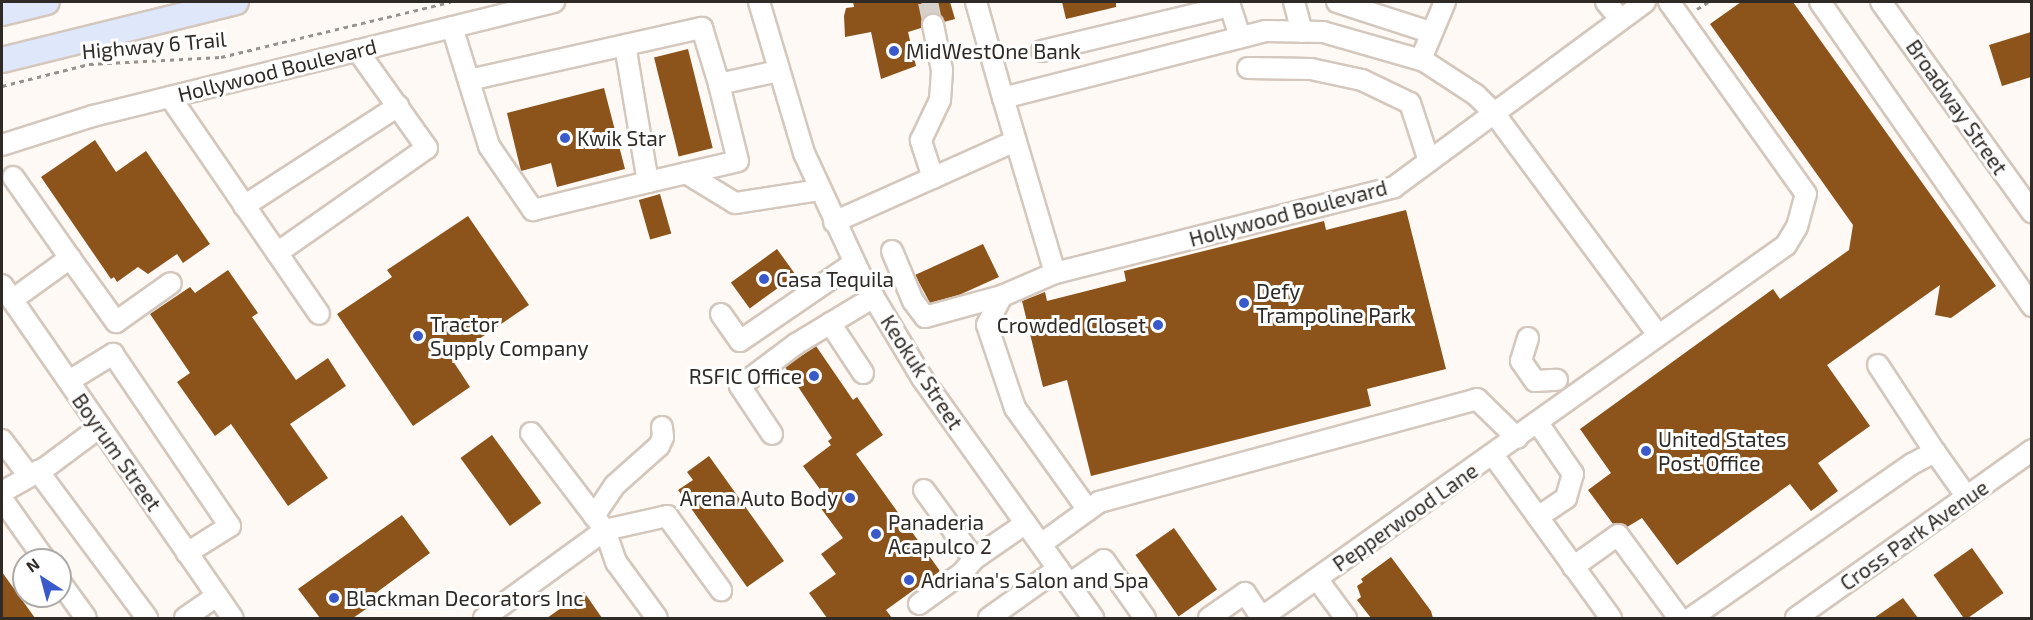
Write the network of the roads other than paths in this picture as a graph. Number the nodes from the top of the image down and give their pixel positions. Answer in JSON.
{"nodes":[{"id":1,"x":47,"y":2,"type":"edge"},
{"id":2,"x":236,"y":2,"type":"edge"},
{"id":3,"x":554,"y":2,"type":"edge"},
{"id":4,"x":759,"y":2,"type":"edge"},
{"id":5,"x":976,"y":2,"type":"edge"},
{"id":6,"x":1294,"y":2,"type":"edge"},
{"id":7,"x":1337,"y":2,"type":"edge"},
{"id":8,"x":1445,"y":2,"type":"edge"},
{"id":9,"x":1606,"y":2,"type":"edge"},
{"id":10,"x":1646,"y":2,"type":"edge"},
{"id":11,"x":1669,"y":2,"type":"edge"},
{"id":12,"x":1820,"y":2,"type":"edge"},
{"id":13,"x":1881,"y":2,"type":"edge"},
{"id":14,"x":2,"y":13,"type":"edge"},
{"id":15,"x":1187,"y":16,"type":"junction"},
{"id":16,"x":1621,"y":20,"type":"junction"},
{"id":17,"x":933,"y":25,"type":"tunnel mouth"},
{"id":18,"x":452,"y":27,"type":"junction"},
{"id":19,"x":1138,"y":28,"type":"junction"},
{"id":20,"x":1302,"y":32,"type":"junction"},
{"id":21,"x":1430,"y":32,"type":"junction"},
{"id":22,"x":1240,"y":37,"type":"junction"},
{"id":23,"x":1090,"y":40,"type":"junction"},
{"id":24,"x":625,"y":45,"type":"junction"},
{"id":25,"x":1194,"y":48,"type":"junction"},
{"id":26,"x":357,"y":50,"type":"junction"},
{"id":27,"x":1042,"y":51,"type":"dead end"},
{"id":28,"x":1421,"y":59,"type":"junction"},
{"id":29,"x":2,"y":60,"type":"edge"},
{"id":30,"x":1146,"y":60,"type":"junction"},
{"id":31,"x":1248,"y":68,"type":"dead end"},
{"id":32,"x":778,"y":71,"type":"junction"},
{"id":33,"x":1098,"y":72,"type":"junction"},
{"id":34,"x":469,"y":80,"type":"junction"},
{"id":35,"x":719,"y":84,"type":"junction"},
{"id":36,"x":170,"y":97,"type":"junction"},
{"id":37,"x":1003,"y":98,"type":"junction"},
{"id":38,"x":398,"y":106,"type":"junction"},
{"id":39,"x":1494,"y":113,"type":"junction"},
{"id":40,"x":1015,"y":141,"type":"junction"},
{"id":41,"x":2,"y":145,"type":"edge"},
{"id":42,"x":1429,"y":161,"type":"junction"},
{"id":43,"x":686,"y":173,"type":"junction"},
{"id":44,"x":13,"y":177,"type":"dead end"},
{"id":45,"x":933,"y":178,"type":"junction"},
{"id":46,"x":648,"y":182,"type":"junction"},
{"id":47,"x":820,"y":190,"type":"junction"},
{"id":48,"x":244,"y":206,"type":"junction"},
{"id":49,"x":2031,"y":212,"type":"edge"},
{"id":50,"x":834,"y":222,"type":"junction"},
{"id":51,"x":892,"y":251,"type":"dead end"},
{"id":52,"x":277,"y":254,"type":"junction"},
{"id":53,"x":70,"y":258,"type":"junction"},
{"id":54,"x":854,"y":263,"type":"junction"},
{"id":55,"x":1055,"y":273,"type":"junction"},
{"id":56,"x":171,"y":284,"type":"dead end"},
{"id":57,"x":7,"y":292,"type":"edge"},
{"id":58,"x":1002,"y":296,"type":"junction"},
{"id":59,"x":874,"y":297,"type":"junction"},
{"id":60,"x":2031,"y":306,"type":"edge"},
{"id":61,"x":319,"y":314,"type":"dead end"},
{"id":62,"x":721,"y":314,"type":"dead end"},
{"id":63,"x":830,"y":323,"type":"junction"},
{"id":64,"x":1658,"y":335,"type":"junction"},
{"id":65,"x":1528,"y":338,"type":"dead end"},
{"id":66,"x":1878,"y":365,"type":"dead end"},
{"id":67,"x":863,"y":373,"type":"dead end"},
{"id":68,"x":1557,"y":380,"type":"dead end"},
{"id":69,"x":69,"y":381,"type":"junction"},
{"id":70,"x":1544,"y":419,"type":"junction"},
{"id":71,"x":100,"y":427,"type":"junction"},
{"id":72,"x":662,"y":427,"type":"dead end"},
{"id":73,"x":531,"y":433,"type":"dead end"},
{"id":74,"x":772,"y":434,"type":"dead end"},
{"id":75,"x":1517,"y":438,"type":"junction"},
{"id":76,"x":2,"y":440,"type":"edge"},
{"id":77,"x":2031,"y":450,"type":"edge"},
{"id":78,"x":1935,"y":452,"type":"junction"},
{"id":79,"x":1493,"y":455,"type":"junction"},
{"id":80,"x":34,"y":474,"type":"junction"},
{"id":81,"x":924,"y":490,"type":"dead end"},
{"id":82,"x":2,"y":492,"type":"edge"},
{"id":83,"x":1966,"y":497,"type":"junction"},
{"id":84,"x":2,"y":499,"type":"edge"},
{"id":85,"x":1088,"y":510,"type":"junction"},
{"id":86,"x":1538,"y":517,"type":"junction"},
{"id":87,"x":599,"y":523,"type":"junction"},
{"id":88,"x":1026,"y":523,"type":"junction"},
{"id":89,"x":1041,"y":544,"type":"junction"},
{"id":90,"x":37,"y":548,"type":"edge"},
{"id":91,"x":187,"y":553,"type":"junction"},
{"id":92,"x":974,"y":559,"type":"junction"},
{"id":93,"x":1574,"y":567,"type":"junction"},
{"id":94,"x":1064,"y":576,"type":"junction"},
{"id":95,"x":1317,"y":579,"type":"junction"},
{"id":96,"x":721,"y":590,"type":"dead end"},
{"id":97,"x":218,"y":596,"type":"junction"},
{"id":98,"x":72,"y":599,"type":"edge"},
{"id":99,"x":919,"y":604,"type":"dead end"},
{"id":100,"x":1010,"y":613,"type":"edge"},
{"id":101,"x":1270,"y":616,"type":"edge"},
{"id":102,"x":86,"y":618,"type":"edge"},
{"id":103,"x":147,"y":618,"type":"edge"},
{"id":104,"x":185,"y":618,"type":"edge"},
{"id":105,"x":233,"y":618,"type":"edge"},
{"id":106,"x":484,"y":618,"type":"edge"},
{"id":107,"x":657,"y":618,"type":"edge"},
{"id":108,"x":989,"y":618,"type":"edge"},
{"id":109,"x":1094,"y":618,"type":"edge"},
{"id":110,"x":1145,"y":618,"type":"edge"},
{"id":111,"x":1209,"y":618,"type":"edge"},
{"id":112,"x":1346,"y":618,"type":"edge"},
{"id":113,"x":1611,"y":618,"type":"edge"},
{"id":114,"x":1679,"y":618,"type":"edge"},
{"id":115,"x":1691,"y":618,"type":"edge"},
{"id":116,"x":1796,"y":618,"type":"edge"}],
"edges":[{"from":1,"to":14,"type":"main road"},
{"from":2,"to":29,"type":"main road"},
{"from":3,"to":18,"type":"street","name":"Hollywood Boulevard"},
{"from":4,"to":32,"type":"street","name":"Keokuk Street"},
{"from":5,"to":37,"type":"street"},
{"from":6,"to":20,"type":"street"},
{"from":7,"to":21,"type":"street"},
{"from":8,"to":21,"type":"street"},
{"from":9,"to":16,"type":"street"},
{"from":10,"to":16,"type":"street","name":"Hollywood Boulevard"},
{"from":11,"to":64,"type":"street","name":"Pepperwood Lane"},
{"from":12,"to":60,"type":"street"},
{"from":13,"to":49,"type":"street","name":"Broadway Street"},
{"from":15,"to":19,"type":"street"},
{"from":15,"to":22,"type":"street"},
{"from":15,"to":25,"type":"street"},
{"from":16,"to":39,"type":"street","name":"Hollywood Boulevard"},
{"from":17,"to":45,"type":"street"},
{"from":18,"to":26,"type":"street","name":"Hollywood Boulevard"},
{"from":18,"to":34,"type":"street"},
{"from":19,"to":23,"type":"street"},
{"from":19,"to":30,"type":"street"},
{"from":20,"to":22,"type":"street"},
{"from":20,"to":28,"type":"street"},
{"from":21,"to":28,"type":"street"},
{"from":22,"to":25,"type":"street"},
{"from":23,"to":27,"type":"street"},
{"from":23,"to":33,"type":"street"},
{"from":24,"to":34,"type":"street"},
{"from":24,"to":35,"type":"street"},
{"from":24,"to":46,"type":"street"},
{"from":25,"to":30,"type":"street"},
{"from":26,"to":36,"type":"street","name":"Hollywood Boulevard"},
{"from":26,"to":38,"type":"street"},
{"from":28,"to":39,"type":"street"},
{"from":30,"to":33,"type":"street"},
{"from":31,"to":42,"type":"street"},
{"from":32,"to":35,"type":"street"},
{"from":32,"to":47,"type":"street","name":"Keokuk Street"},
{"from":33,"to":37,"type":"street"},
{"from":34,"to":46,"type":"street"},
{"from":35,"to":43,"type":"street"},
{"from":36,"to":41,"type":"street","name":"Hollywood Boulevard"},
{"from":36,"to":48,"type":"street"},
{"from":37,"to":40,"type":"street"},
{"from":38,"to":48,"type":"street"},
{"from":38,"to":52,"type":"street"},
{"from":39,"to":42,"type":"street","name":"Hollywood Boulevard"},
{"from":39,"to":64,"type":"street"},
{"from":40,"to":45,"type":"street"},
{"from":40,"to":55,"type":"street"},
{"from":42,"to":55,"type":"street","name":"Hollywood Boulevard"},
{"from":43,"to":46,"type":"street"},
{"from":43,"to":47,"type":"street"},
{"from":44,"to":53,"type":"street"},
{"from":45,"to":50,"type":"street"},
{"from":47,"to":50,"type":"street","name":"Keokuk Street"},
{"from":48,"to":52,"type":"street"},
{"from":50,"to":54,"type":"street","name":"Keokuk Street"},
{"from":51,"to":58,"type":"street","name":"Hollywood Boulevard"},
{"from":52,"to":61,"type":"street"},
{"from":53,"to":56,"type":"street"},
{"from":53,"to":57,"type":"street"},
{"from":54,"to":59,"type":"street","name":"Keokuk Street"},
{"from":54,"to":62,"type":"street"},
{"from":55,"to":58,"type":"street","name":"Hollywood Boulevard"},
{"from":57,"to":69,"type":"street","name":"Boyrum Street"},
{"from":58,"to":85,"type":"street"},
{"from":59,"to":63,"type":"street"},
{"from":59,"to":88,"type":"street","name":"Keokuk Street"},
{"from":63,"to":67,"type":"street"},
{"from":63,"to":74,"type":"street"},
{"from":64,"to":70,"type":"street","name":"Pepperwood Lane"},
{"from":65,"to":68,"type":"street"},
{"from":66,"to":78,"type":"street"},
{"from":69,"to":71,"type":"street","name":"Boyrum Street"},
{"from":69,"to":91,"type":"street"},
{"from":70,"to":75,"type":"street","name":"Pepperwood Lane"},
{"from":70,"to":86,"type":"street"},
{"from":71,"to":80,"type":"street"},
{"from":71,"to":91,"type":"street","name":"Boyrum Street"},
{"from":72,"to":87,"type":"street"},
{"from":73,"to":87,"type":"street"},
{"from":75,"to":79,"type":"street","name":"Pepperwood Lane"},
{"from":75,"to":85,"type":"street"},
{"from":76,"to":80,"type":"street"},
{"from":77,"to":83,"type":"street","name":"Cross Park Avenue"},
{"from":78,"to":83,"type":"street"},
{"from":78,"to":115,"type":"street"},
{"from":79,"to":86,"type":"street"},
{"from":79,"to":95,"type":"street","name":"Pepperwood Lane"},
{"from":80,"to":82,"type":"street"},
{"from":80,"to":103,"type":"street"},
{"from":81,"to":92,"type":"street"},
{"from":83,"to":116,"type":"street","name":"Cross Park Avenue"},
{"from":84,"to":90,"type":"street"},
{"from":85,"to":89,"type":"street"},
{"from":86,"to":93,"type":"street"},
{"from":87,"to":96,"type":"street"},
{"from":87,"to":106,"type":"street"},
{"from":87,"to":107,"type":"street"},
{"from":88,"to":89,"type":"street","name":"Keokuk Street"},
{"from":88,"to":92,"type":"street"},
{"from":89,"to":94,"type":"street","name":"Keokuk Street"},
{"from":91,"to":97,"type":"street","name":"Boyrum Street"},
{"from":92,"to":99,"type":"street"},
{"from":93,"to":113,"type":"street"},
{"from":93,"to":114,"type":"street"},
{"from":94,"to":100,"type":"street"},
{"from":94,"to":109,"type":"street","name":"Keokuk Street"},
{"from":94,"to":110,"type":"street"},
{"from":95,"to":101,"type":"street","name":"Pepperwood Lane"},
{"from":95,"to":112,"type":"street"},
{"from":97,"to":104,"type":"street"},
{"from":97,"to":105,"type":"street","name":"Boyrum Street"},
{"from":98,"to":102,"type":"street"},
{"from":100,"to":108,"type":"street"},
{"from":101,"to":111,"type":"street"}]}
